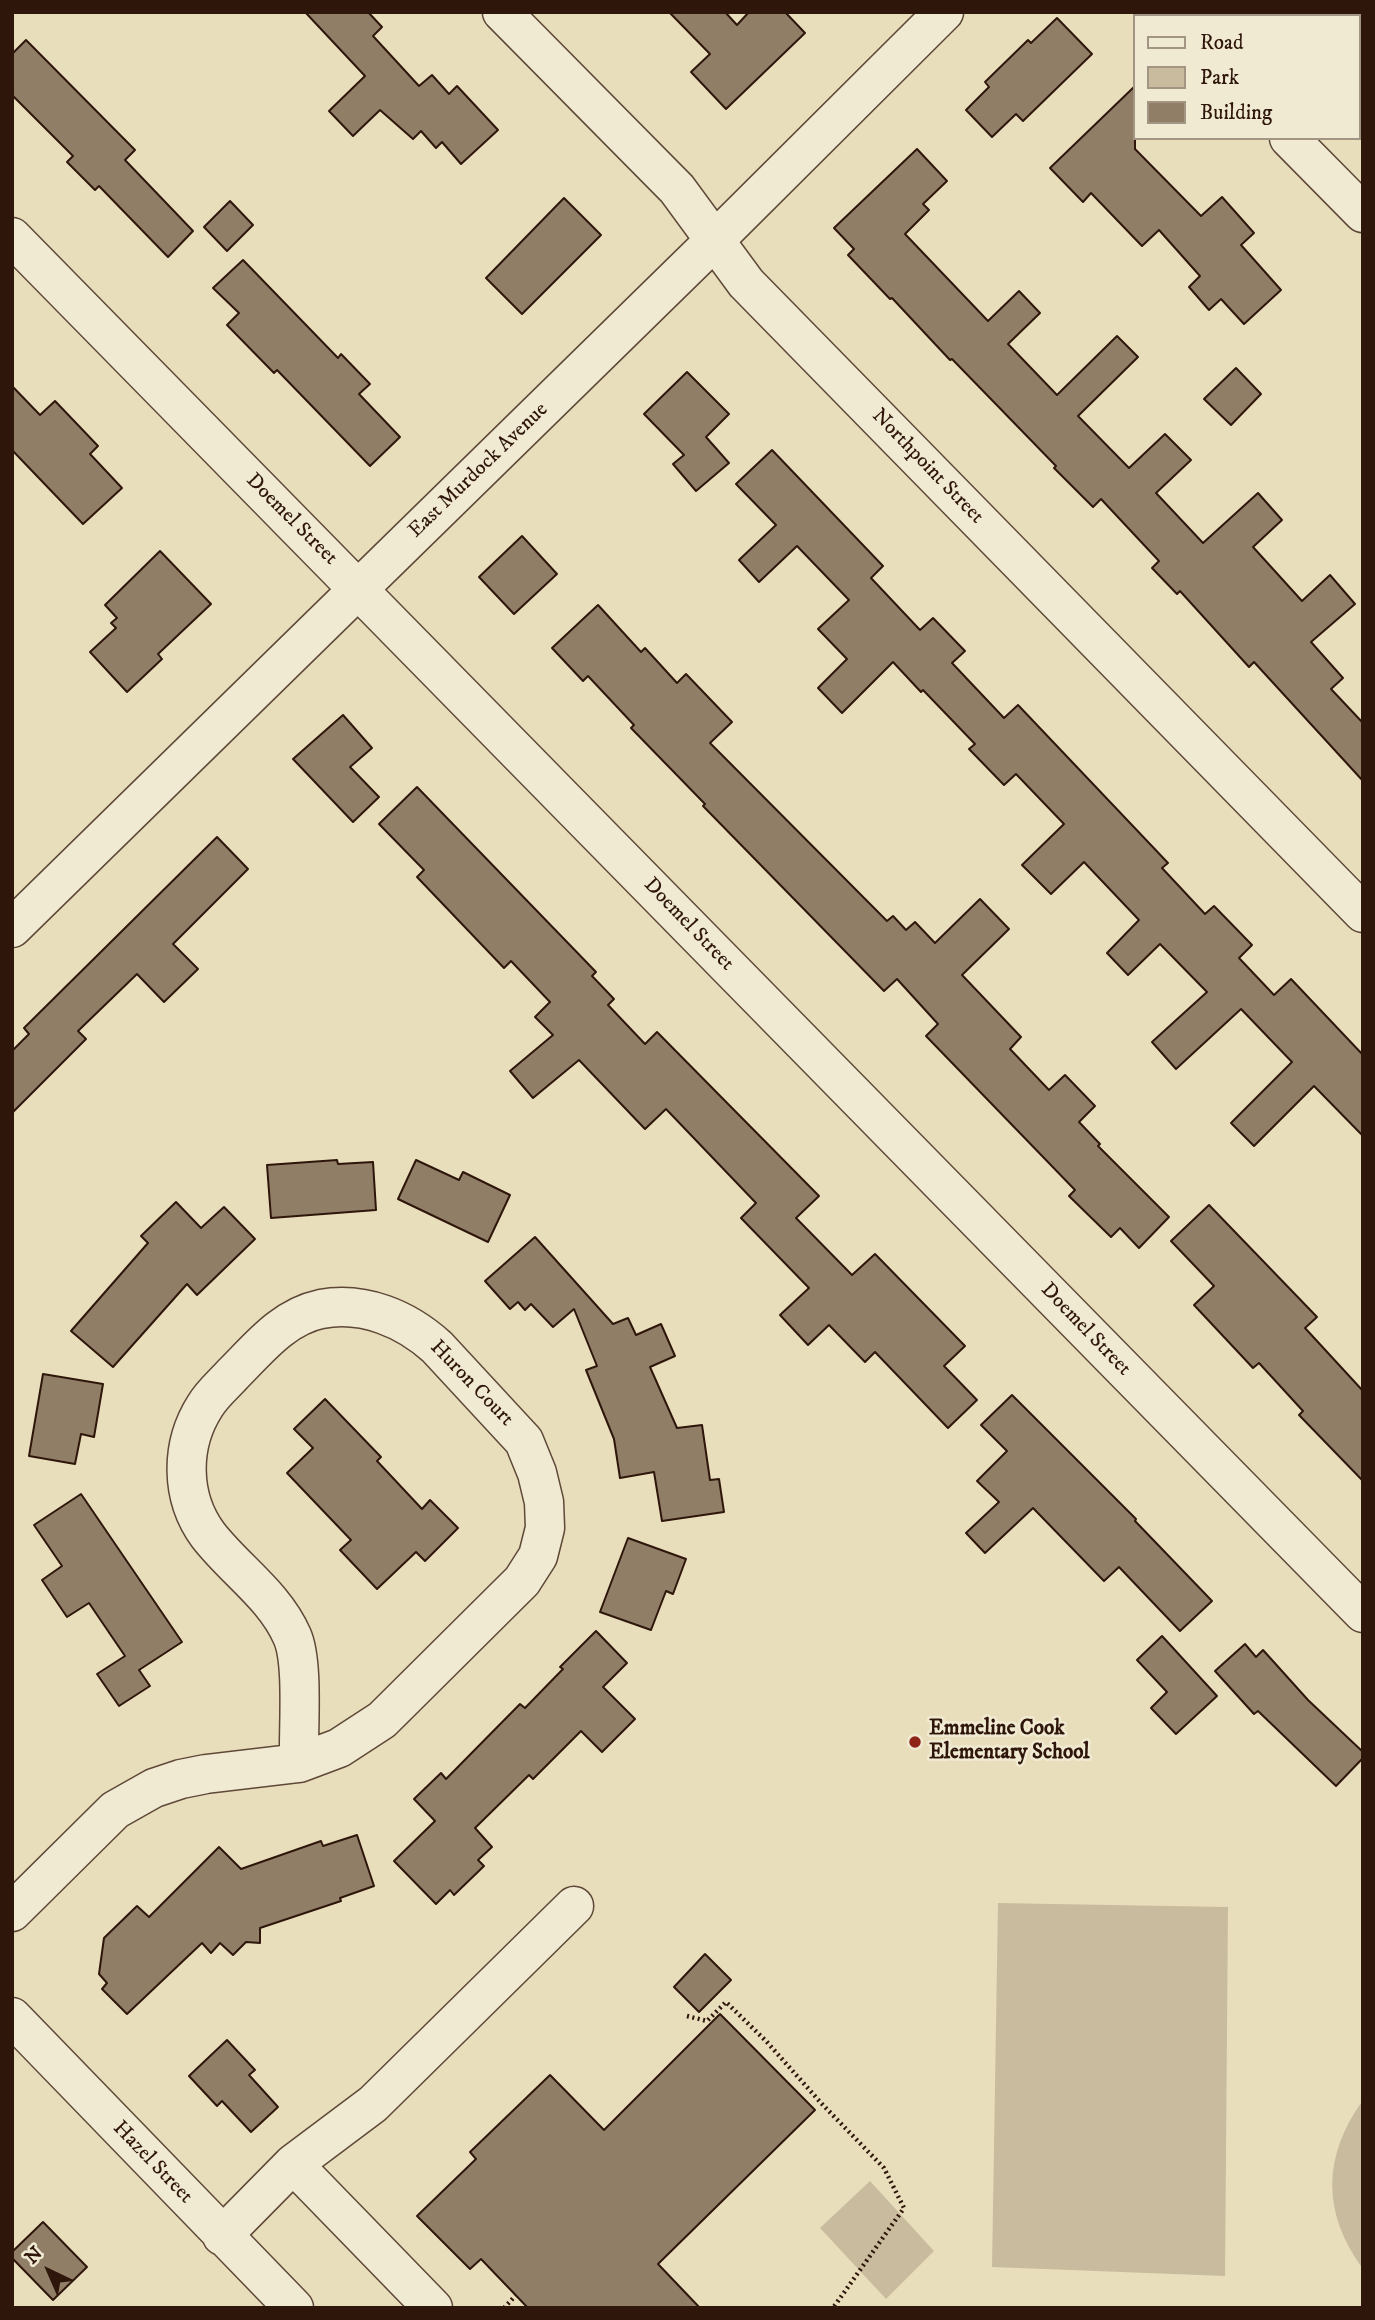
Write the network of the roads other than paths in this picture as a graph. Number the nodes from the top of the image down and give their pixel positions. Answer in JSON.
{"nodes":[{"id":1,"x":502,"y":12,"type":"edge"},
{"id":2,"x":944,"y":12,"type":"edge"},
{"id":3,"x":1291,"y":140,"type":"edge"},
{"id":4,"x":1363,"y":213,"type":"edge"},
{"id":5,"x":12,"y":237,"type":"edge"},
{"id":6,"x":714,"y":241,"type":"junction"},
{"id":7,"x":358,"y":589,"type":"junction"},
{"id":8,"x":1363,"y":913,"type":"edge"},
{"id":9,"x":12,"y":928,"type":"edge"},
{"id":10,"x":1363,"y":1613,"type":"edge"},
{"id":11,"x":299,"y":1763,"type":"junction"},
{"id":12,"x":574,"y":1906,"type":"dead end"},
{"id":13,"x":12,"y":1912,"type":"edge"},
{"id":14,"x":12,"y":2017,"type":"edge"},
{"id":15,"x":293,"y":2164,"type":"junction"},
{"id":16,"x":222,"y":2235,"type":"junction"},
{"id":17,"x":294,"y":2308,"type":"edge"},
{"id":18,"x":433,"y":2308,"type":"edge"}],
"edges":[{"from":1,"to":6,"type":"street","name":"Northpoint Street"},
{"from":2,"to":6,"type":"street","name":"East Murdock Avenue"},
{"from":3,"to":4,"type":"street"},
{"from":5,"to":7,"type":"street","name":"Doemel Street"},
{"from":6,"to":7,"type":"street","name":"East Murdock Avenue"},
{"from":6,"to":8,"type":"street","name":"Northpoint Street"},
{"from":7,"to":9,"type":"street","name":"East Murdock Avenue"},
{"from":7,"to":10,"type":"street","name":"Doemel Street"},
{"from":11,"to":11,"type":"street","name":"Huron Court"},
{"from":11,"to":13,"type":"street","name":"Huron Court"},
{"from":12,"to":15,"type":"street"},
{"from":14,"to":16,"type":"street","name":"Hazel Street"},
{"from":15,"to":16,"type":"street"},
{"from":15,"to":18,"type":"street"},
{"from":16,"to":17,"type":"street","name":"Hazel Street"}]}
